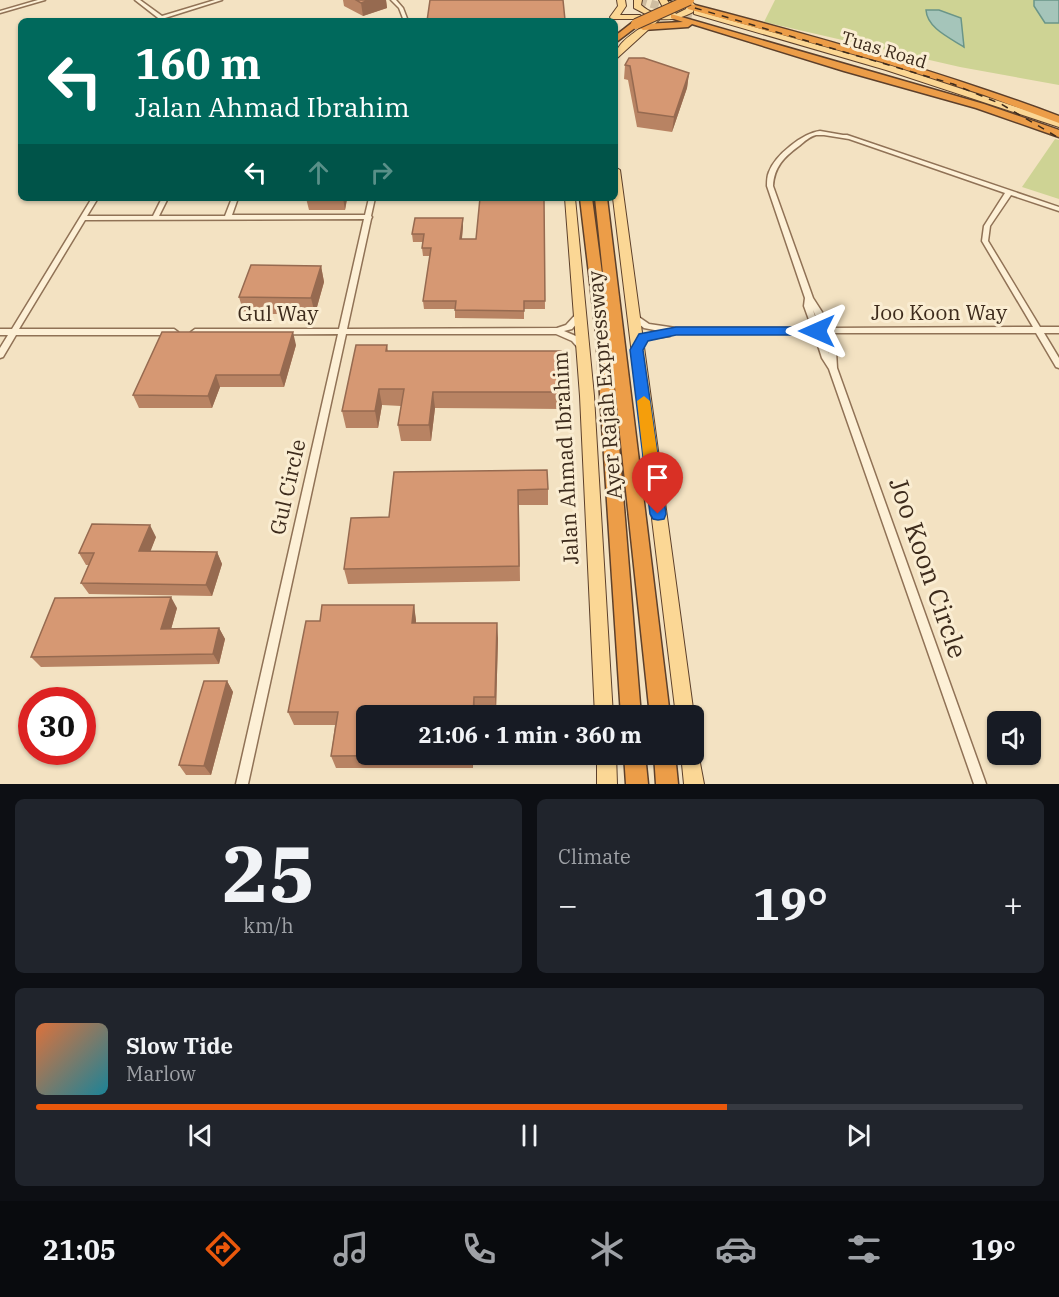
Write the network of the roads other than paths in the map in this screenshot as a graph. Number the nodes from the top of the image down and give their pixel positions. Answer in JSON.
{"nodes":[{"id":1,"x":43,"y":0,"type":"edge"},
{"id":2,"x":137,"y":0,"type":"edge"},
{"id":3,"x":220,"y":0,"type":"edge"},
{"id":4,"x":393,"y":0,"type":"edge"},
{"id":5,"x":621,"y":0,"type":"edge"},
{"id":6,"x":627,"y":0,"type":"edge"},
{"id":7,"x":657,"y":0,"type":"edge"},
{"id":8,"x":663,"y":0,"type":"edge"},
{"id":9,"x":672,"y":0,"type":"edge"},
{"id":10,"x":705,"y":0,"type":"edge"},
{"id":11,"x":716,"y":1,"type":"edge"},
{"id":12,"x":637,"y":3,"type":"edge"},
{"id":13,"x":691,"y":7,"type":"edge"},
{"id":14,"x":0,"y":12,"type":"edge"},
{"id":15,"x":660,"y":16,"type":"junction"},
{"id":16,"x":674,"y":16,"type":"junction"},
{"id":17,"x":162,"y":18,"type":"edge"},
{"id":18,"x":166,"y":18,"type":"edge"},
{"id":19,"x":405,"y":18,"type":"edge"},
{"id":20,"x":612,"y":18,"type":"edge"},
{"id":21,"x":613,"y":18,"type":"edge"},
{"id":22,"x":618,"y":18,"type":"edge"},
{"id":23,"x":741,"y":20,"type":"junction"},
{"id":24,"x":635,"y":24,"type":"junction"},
{"id":25,"x":709,"y":26,"type":"junction"},
{"id":26,"x":618,"y":27,"type":"edge"},
{"id":27,"x":618,"y":38,"type":"edge"},
{"id":28,"x":618,"y":53,"type":"edge"},
{"id":29,"x":980,"y":106,"type":"junction"},
{"id":30,"x":1059,"y":122,"type":"edge"},
{"id":31,"x":1059,"y":134,"type":"edge"},
{"id":32,"x":1010,"y":192,"type":"junction"},
{"id":33,"x":618,"y":194,"type":"edge"},
{"id":34,"x":93,"y":201,"type":"edge"},
{"id":35,"x":164,"y":201,"type":"edge"},
{"id":36,"x":234,"y":201,"type":"edge"},
{"id":37,"x":372,"y":201,"type":"edge"},
{"id":38,"x":570,"y":201,"type":"edge"},
{"id":39,"x":586,"y":201,"type":"edge"},
{"id":40,"x":601,"y":201,"type":"edge"},
{"id":41,"x":608,"y":201,"type":"edge"},
{"id":42,"x":1059,"y":208,"type":"edge"},
{"id":43,"x":228,"y":217,"type":"junction"},
{"id":44,"x":369,"y":217,"type":"junction"},
{"id":45,"x":82,"y":218,"type":"junction"},
{"id":46,"x":155,"y":218,"type":"junction"},
{"id":47,"x":609,"y":262,"type":"junction"},
{"id":48,"x":581,"y":314,"type":"junction"},
{"id":49,"x":633,"y":314,"type":"junction"},
{"id":50,"x":1037,"y":330,"type":"junction"},
{"id":51,"x":1059,"y":330,"type":"edge"},
{"id":52,"x":557,"y":331,"type":"junction"},
{"id":53,"x":676,"y":331,"type":"junction"},
{"id":54,"x":821,"y":331,"type":"junction"},
{"id":55,"x":0,"y":332,"type":"edge"},
{"id":56,"x":14,"y":332,"type":"junction"},
{"id":57,"x":342,"y":332,"type":"junction"},
{"id":58,"x":584,"y":349,"type":"junction"},
{"id":59,"x":637,"y":350,"type":"junction"},
{"id":60,"x":0,"y":355,"type":"edge"},
{"id":61,"x":1059,"y":365,"type":"edge"},
{"id":62,"x":603,"y":705,"type":"edge"},
{"id":63,"x":630,"y":705,"type":"edge"},
{"id":64,"x":659,"y":705,"type":"edge"},
{"id":65,"x":684,"y":705,"type":"edge"},
{"id":66,"x":606,"y":765,"type":"edge"},
{"id":67,"x":635,"y":765,"type":"edge"},
{"id":68,"x":665,"y":765,"type":"edge"},
{"id":69,"x":691,"y":765,"type":"edge"},
{"id":70,"x":242,"y":784,"type":"edge"},
{"id":71,"x":607,"y":784,"type":"edge"},
{"id":72,"x":637,"y":784,"type":"edge"},
{"id":73,"x":667,"y":784,"type":"edge"},
{"id":74,"x":694,"y":784,"type":"edge"},
{"id":75,"x":980,"y":784,"type":"edge"}],
"edges":[{"from":1,"to":14,"type":"street"},
{"from":2,"to":17,"type":"street"},
{"from":3,"to":18,"type":"street"},
{"from":4,"to":19,"type":"street"},
{"from":5,"to":20,"type":"main road"},
{"from":6,"to":12,"type":"main road"},
{"from":7,"to":15,"type":"main road"},
{"from":8,"to":16,"type":"main road"},
{"from":9,"to":24,"type":"highway"},
{"from":10,"to":13,"type":"highway"},
{"from":11,"to":23,"type":"highway"},
{"from":12,"to":15,"type":"main road"},
{"from":12,"to":21,"type":"main road"},
{"from":13,"to":16,"type":"main road"},
{"from":13,"to":23,"type":"highway"},
{"from":13,"to":24,"type":"highway","bridge":true},
{"from":13,"to":29,"type":"main road","name":"Tuas Road"},
{"from":13,"to":30,"type":"main road","name":"Tuas Road"},
{"from":15,"to":16,"type":"main road"},
{"from":15,"to":24,"type":"main road"},
{"from":16,"to":25,"type":"highway"},
{"from":22,"to":24,"type":"main road"},
{"from":23,"to":30,"type":"highway"},
{"from":24,"to":25,"type":"highway"},
{"from":24,"to":26,"type":"highway"},
{"from":24,"to":27,"type":"highway"},
{"from":24,"to":28,"type":"main road"},
{"from":25,"to":29,"type":"highway"},
{"from":29,"to":31,"type":"highway"},
{"from":32,"to":42,"type":"street","name":"Joo Koon Circle"},
{"from":32,"to":50,"type":"street"},
{"from":32,"to":54,"type":"street","name":"Joo Koon Circle"},
{"from":33,"to":49,"type":"main road"},
{"from":34,"to":45,"type":"street"},
{"from":35,"to":46,"type":"street"},
{"from":36,"to":43,"type":"street"},
{"from":37,"to":44,"type":"street","name":"Gul Circle"},
{"from":38,"to":48,"type":"main road","name":"Jalan Ahmad Ibrahim"},
{"from":39,"to":63,"type":"highway","name":"Ayer Rajah Expressway"},
{"from":40,"to":47,"type":"highway","name":"Ayer Rajah Expressway"},
{"from":41,"to":47,"type":"highway"},
{"from":43,"to":44,"type":"street"},
{"from":43,"to":46,"type":"street"},
{"from":44,"to":57,"type":"street","name":"Gul Circle"},
{"from":45,"to":46,"type":"street"},
{"from":45,"to":56,"type":"street"},
{"from":47,"to":64,"type":"highway","name":"Ayer Rajah Expressway"},
{"from":48,"to":52,"type":"street"},
{"from":48,"to":58,"type":"main road","name":"Jalan Ahmad Ibrahim"},
{"from":49,"to":53,"type":"street","name":"Joo Koon Way"},
{"from":49,"to":59,"type":"main road"},
{"from":50,"to":51,"type":"street","name":"Joo Koon Way"},
{"from":50,"to":54,"type":"street","name":"Joo Koon Way"},
{"from":50,"to":61,"type":"street"},
{"from":52,"to":57,"type":"street","name":"Gul Way"},
{"from":52,"to":58,"type":"street"},
{"from":53,"to":54,"type":"street","name":"Joo Koon Way"},
{"from":53,"to":59,"type":"street","name":"Joo Koon Way"},
{"from":54,"to":75,"type":"street","name":"Joo Koon Circle"},
{"from":55,"to":56,"type":"street","name":"Gul Way"},
{"from":56,"to":57,"type":"street","name":"Gul Way"},
{"from":56,"to":60,"type":"street"},
{"from":57,"to":70,"type":"street","name":"Gul Circle"},
{"from":58,"to":62,"type":"main road","name":"Jalan Ahmad Ibrahim"},
{"from":59,"to":65,"type":"main road"},
{"from":66,"to":71,"type":"main road"},
{"from":67,"to":72,"type":"highway"},
{"from":68,"to":73,"type":"highway"},
{"from":69,"to":74,"type":"main road"}]}
